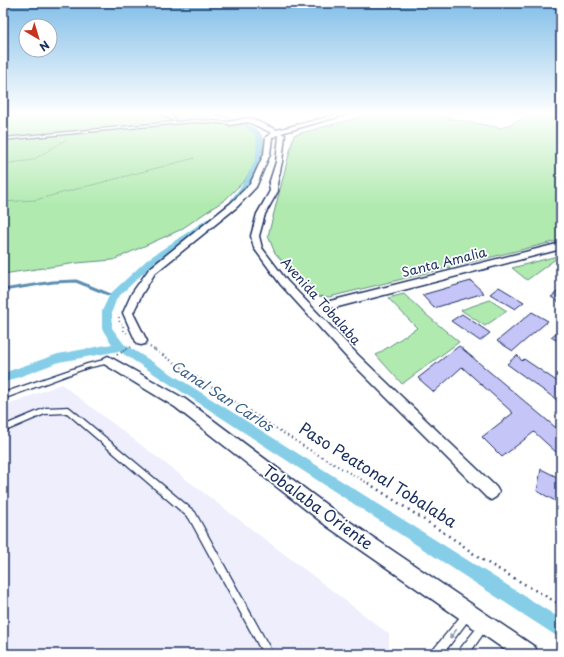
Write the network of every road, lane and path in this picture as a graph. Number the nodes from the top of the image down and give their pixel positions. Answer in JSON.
{"nodes":[{"id":1,"x":57,"y":145,"type":"edge"},
{"id":2,"x":268,"y":145,"type":"edge"},
{"id":3,"x":282,"y":145,"type":"edge"},
{"id":4,"x":195,"y":158,"type":"dead end"},
{"id":5,"x":3,"y":164,"type":"edge"},
{"id":6,"x":3,"y":202,"type":"edge"},
{"id":7,"x":561,"y":246,"type":"edge"},
{"id":8,"x":334,"y":304,"type":"dead end"},
{"id":9,"x":139,"y":343,"type":"junction"},
{"id":10,"x":112,"y":358,"type":"junction"},
{"id":11,"x":3,"y":396,"type":"edge"},
{"id":12,"x":3,"y":428,"type":"edge"},
{"id":13,"x":492,"y":492,"type":"dead end"},
{"id":14,"x":561,"y":605,"type":"edge"},
{"id":15,"x":469,"y":613,"type":"junction"},
{"id":16,"x":484,"y":624,"type":"junction"},
{"id":17,"x":268,"y":654,"type":"edge"},
{"id":18,"x":437,"y":654,"type":"edge"},
{"id":19,"x":463,"y":654,"type":"edge"},
{"id":20,"x":528,"y":654,"type":"edge"}],
"edges":[{"from":1,"to":5,"type":"path"},
{"from":2,"to":9,"type":"street"},
{"from":3,"to":13,"type":"street","name":"Avenida Tobalaba"},
{"from":4,"to":6,"type":"path"},
{"from":7,"to":8,"type":"street","name":"Santa Amalia"},
{"from":9,"to":10,"type":"path"},
{"from":9,"to":14,"type":"path","name":"Paso Peatonal Tobalaba"},
{"from":10,"to":11,"type":"lane"},
{"from":10,"to":15,"type":"street","name":"Tobalaba Oriente"},
{"from":12,"to":17,"type":"lane"},
{"from":15,"to":16,"type":"street","name":"Tobalaba Oriente"},
{"from":15,"to":18,"type":"lane","one_way":true},
{"from":16,"to":19,"type":"lane"},
{"from":16,"to":20,"type":"street","name":"Tobalaba Oriente"}]}
